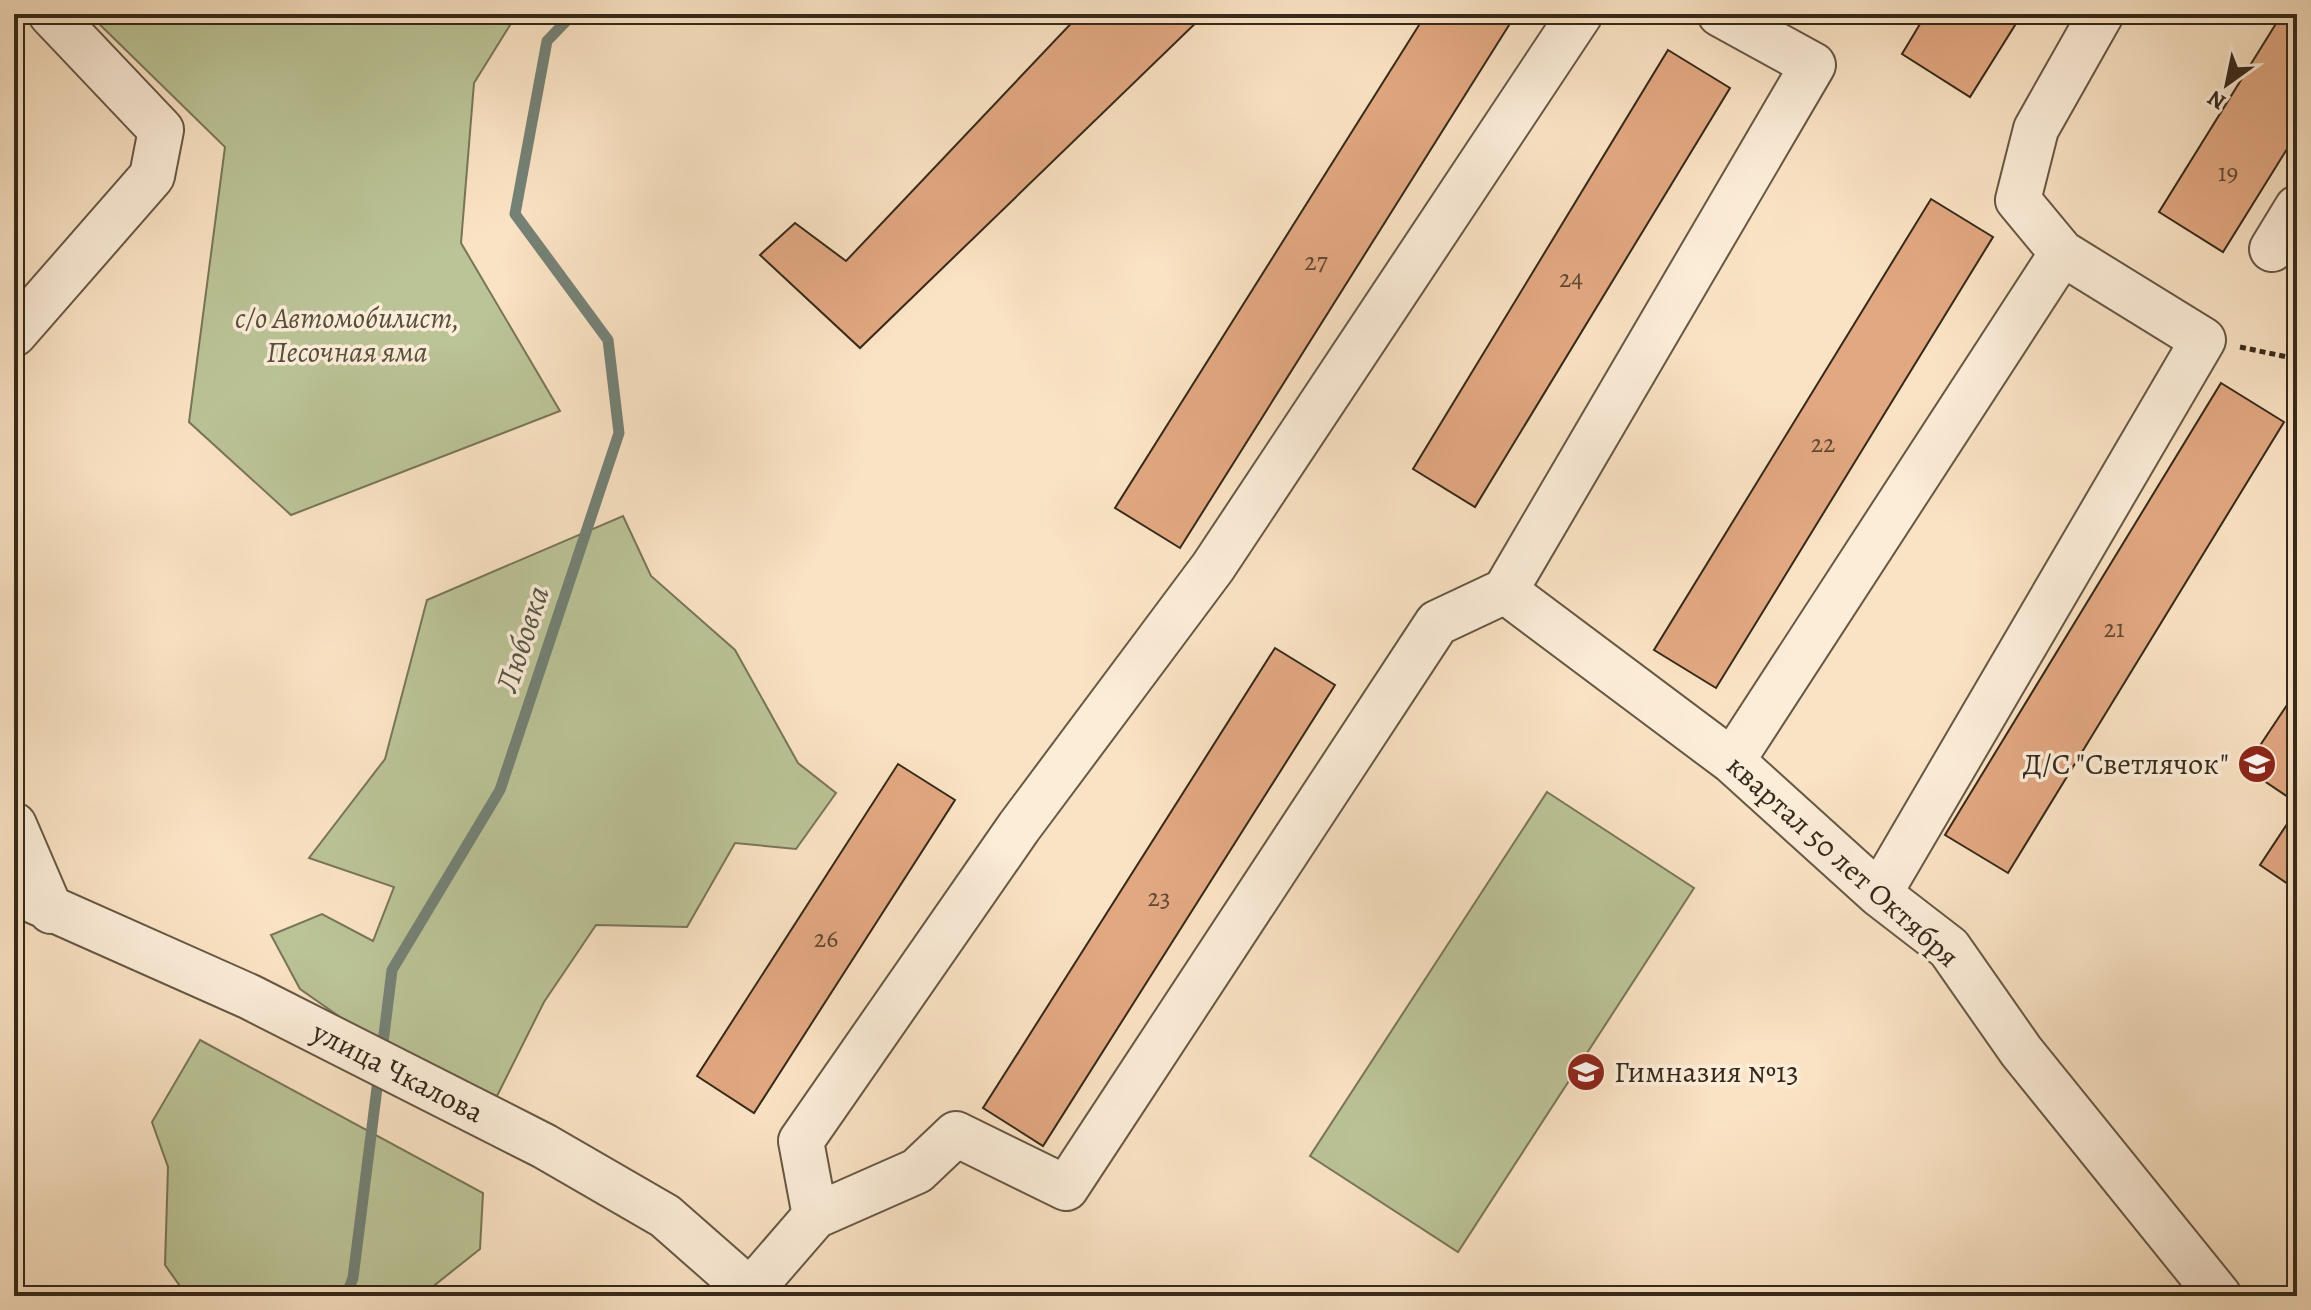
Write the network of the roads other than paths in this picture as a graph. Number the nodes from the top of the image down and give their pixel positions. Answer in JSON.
{"nodes":[{"id":1,"x":51,"y":14,"type":"edge"},
{"id":2,"x":1580,"y":14,"type":"edge"},
{"id":3,"x":1720,"y":14,"type":"edge"},
{"id":4,"x":1784,"y":14,"type":"edge"},
{"id":5,"x":2101,"y":14,"type":"edge"},
{"id":6,"x":1813,"y":65,"type":"junction"},
{"id":7,"x":2297,"y":208,"type":"edge"},
{"id":8,"x":2272,"y":249,"type":"dead end"},
{"id":9,"x":2062,"y":253,"type":"junction"},
{"id":10,"x":14,"y":334,"type":"edge"},
{"id":11,"x":1505,"y":591,"type":"junction"},
{"id":12,"x":1732,"y":761,"type":"junction"},
{"id":13,"x":14,"y":825,"type":"edge"},
{"id":14,"x":1879,"y":894,"type":"junction"},
{"id":15,"x":32,"y":902,"type":"edge"},
{"id":16,"x":815,"y":1216,"type":"junction"},
{"id":17,"x":754,"y":1293,"type":"edge"},
{"id":18,"x":2219,"y":1296,"type":"edge"}],
"edges":[{"from":1,"to":10,"type":"street"},
{"from":2,"to":16,"type":"street"},
{"from":3,"to":6,"type":"street"},
{"from":4,"to":6,"type":"street"},
{"from":5,"to":9,"type":"street"},
{"from":6,"to":11,"type":"street"},
{"from":7,"to":8,"type":"street"},
{"from":9,"to":12,"type":"street"},
{"from":9,"to":14,"type":"street"},
{"from":11,"to":12,"type":"street","name":"квартал 50 лет Октября"},
{"from":11,"to":16,"type":"street"},
{"from":12,"to":14,"type":"street","name":"квартал 50 лет Октября"},
{"from":13,"to":15,"type":"street"},
{"from":14,"to":18,"type":"street","name":"квартал 50 лет Октября"},
{"from":15,"to":17,"type":"street","name":"улица Чкалова"},
{"from":16,"to":17,"type":"street"}]}
